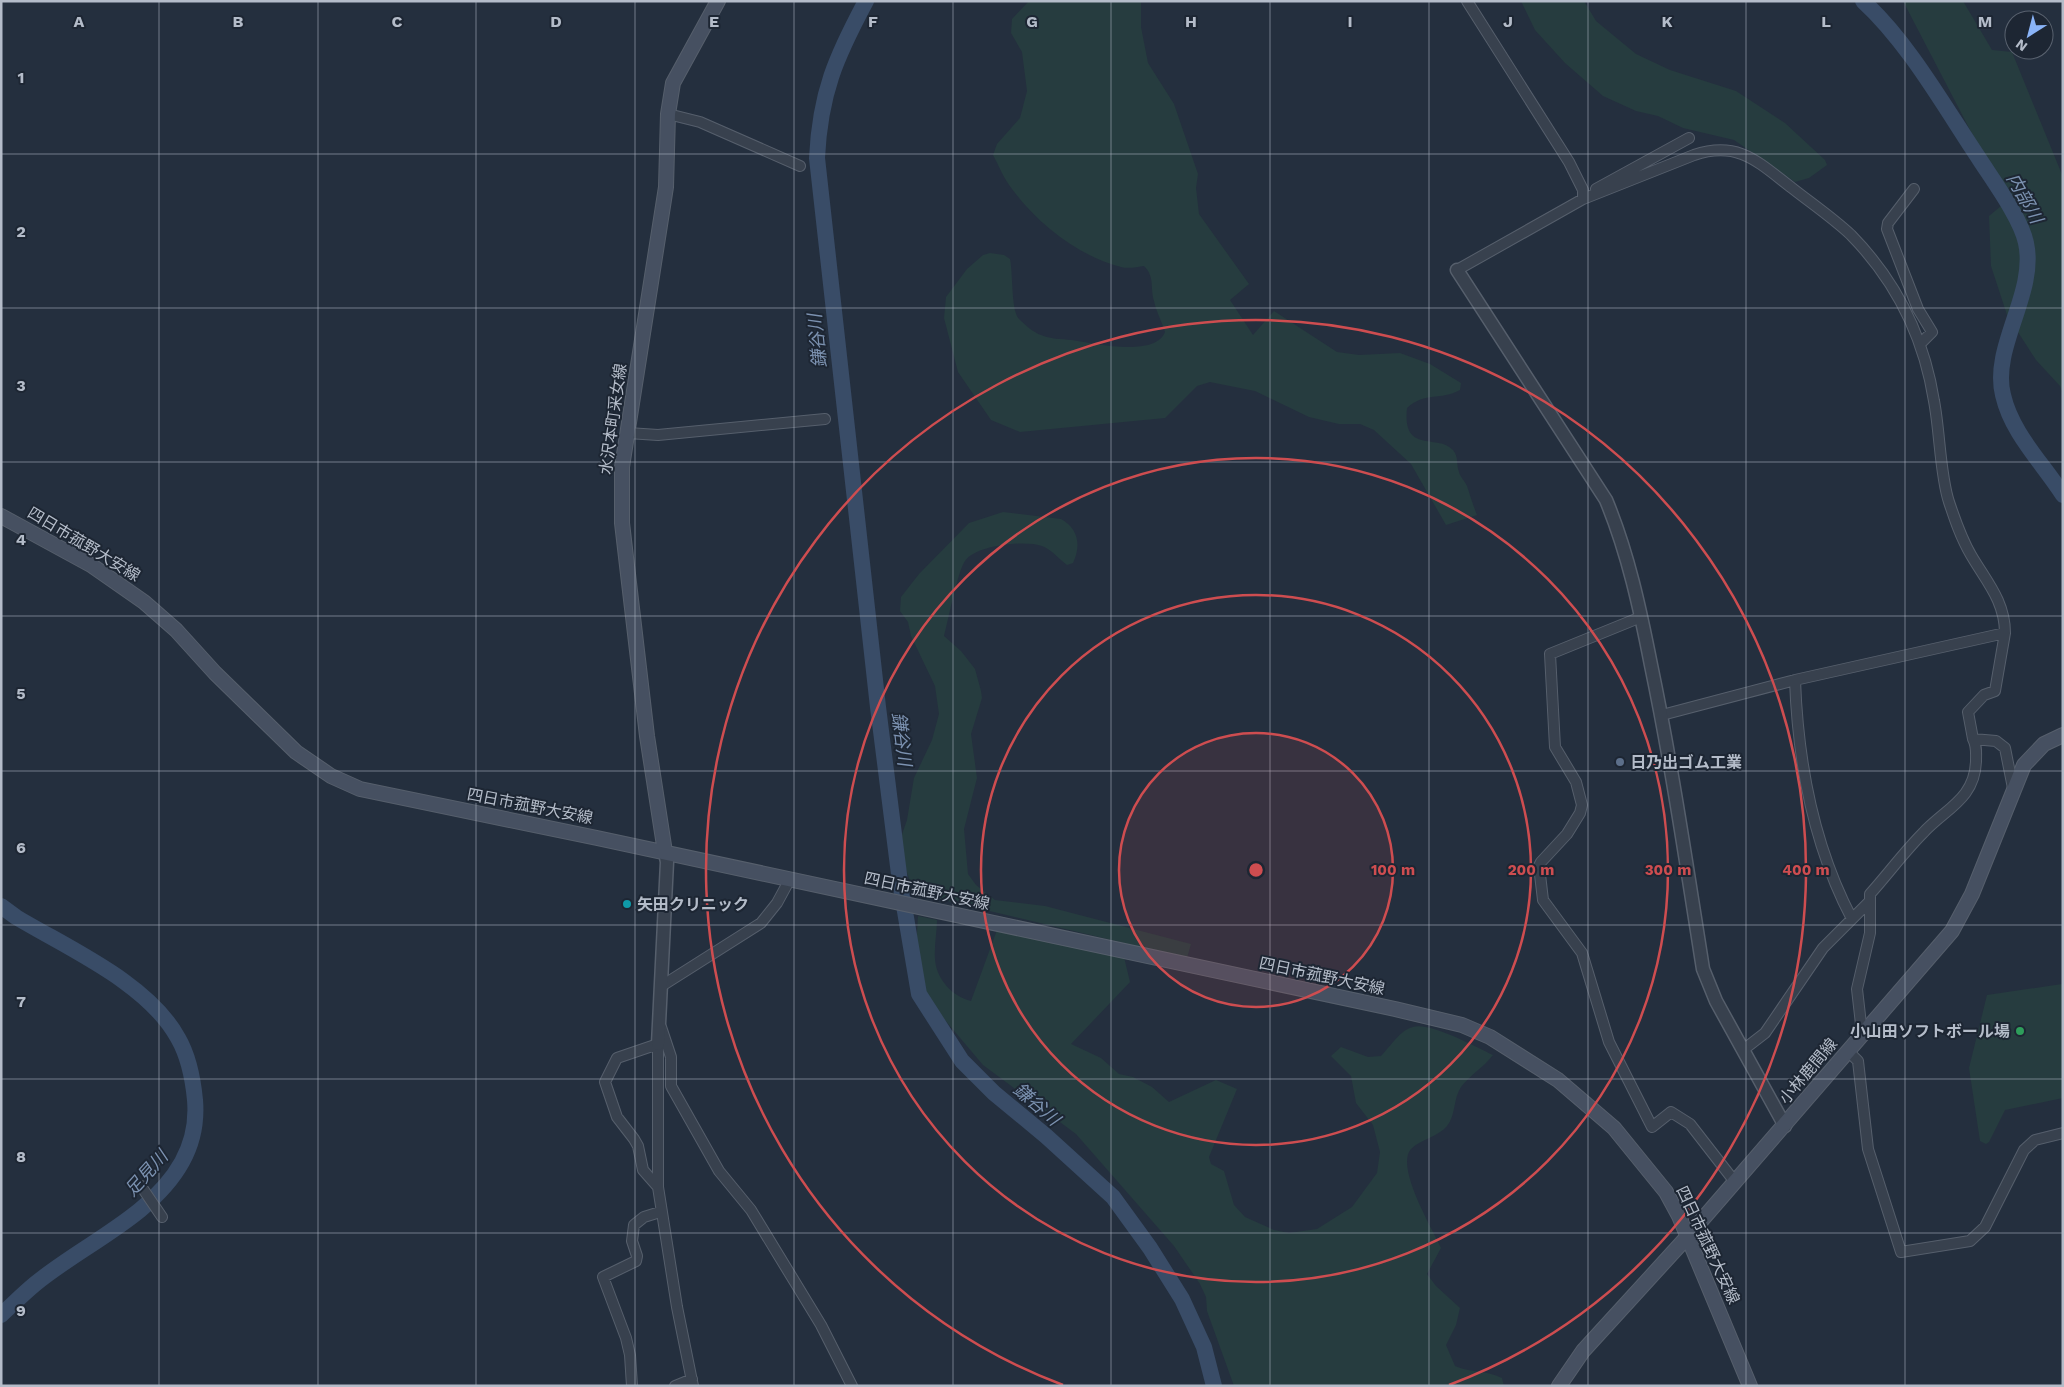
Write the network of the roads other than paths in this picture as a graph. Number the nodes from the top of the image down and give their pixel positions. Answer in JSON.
{"nodes":[{"id":1,"x":718,"y":1,"type":"edge"},
{"id":2,"x":1467,"y":1,"type":"edge"},
{"id":3,"x":668,"y":114,"type":"junction"},
{"id":4,"x":1689,"y":138,"type":"dead end"},
{"id":5,"x":800,"y":166,"type":"dead end"},
{"id":6,"x":1914,"y":189,"type":"dead end"},
{"id":7,"x":1583,"y":200,"type":"junction"},
{"id":8,"x":1457,"y":270,"type":"joint"},
{"id":9,"x":1921,"y":343,"type":"junction"},
{"id":10,"x":825,"y":419,"type":"dead end"},
{"id":11,"x":628,"y":433,"type":"junction"},
{"id":12,"x":1,"y":516,"type":"edge"},
{"id":13,"x":1641,"y":617,"type":"junction"},
{"id":14,"x":2005,"y":633,"type":"junction"},
{"id":15,"x":1795,"y":680,"type":"junction"},
{"id":16,"x":1662,"y":715,"type":"junction"},
{"id":17,"x":2063,"y":735,"type":"edge"},
{"id":18,"x":1973,"y":739,"type":"junction"},
{"id":19,"x":2013,"y":788,"type":"junction"},
{"id":20,"x":665,"y":852,"type":"junction"},
{"id":21,"x":790,"y":879,"type":"junction"},
{"id":22,"x":1870,"y":900,"type":"junction"},
{"id":23,"x":1852,"y":920,"type":"junction"},
{"id":24,"x":660,"y":987,"type":"junction"},
{"id":25,"x":659,"y":1022,"type":"junction"},
{"id":26,"x":1862,"y":1033,"type":"junction"},
{"id":27,"x":658,"y":1044,"type":"junction"},
{"id":28,"x":1743,"y":1050,"type":"junction"},
{"id":29,"x":1848,"y":1051,"type":"junction"},
{"id":30,"x":1785,"y":1126,"type":"junction"},
{"id":31,"x":2063,"y":1133,"type":"edge"},
{"id":32,"x":1735,"y":1182,"type":"junction"},
{"id":33,"x":658,"y":1187,"type":"junction"},
{"id":34,"x":142,"y":1188,"type":"dead end"},
{"id":35,"x":660,"y":1212,"type":"junction"},
{"id":36,"x":161,"y":1215,"type":"dead end"},
{"id":37,"x":1688,"y":1236,"type":"junction"},
{"id":38,"x":693,"y":1382,"type":"edge"},
{"id":39,"x":632,"y":1386,"type":"edge"},
{"id":40,"x":675,"y":1386,"type":"edge"},
{"id":41,"x":852,"y":1386,"type":"edge"},
{"id":42,"x":1559,"y":1386,"type":"edge"},
{"id":43,"x":1750,"y":1386,"type":"edge"}],
"edges":[{"from":1,"to":3,"type":"main road","name":"水沢本町采女線"},
{"from":2,"to":7,"type":"street"},
{"from":3,"to":5,"type":"street"},
{"from":3,"to":11,"type":"main road","name":"水沢本町采女線"},
{"from":4,"to":7,"type":"street"},
{"from":6,"to":9,"type":"street"},
{"from":7,"to":8,"type":"street"},
{"from":7,"to":9,"type":"street"},
{"from":8,"to":13,"type":"street"},
{"from":9,"to":14,"type":"street"},
{"from":10,"to":11,"type":"street"},
{"from":11,"to":20,"type":"main road","name":"水沢本町采女線"},
{"from":12,"to":20,"type":"main road","name":"四日市菰野大安線"},
{"from":13,"to":16,"type":"street"},
{"from":13,"to":32,"type":"street"},
{"from":14,"to":15,"type":"street"},
{"from":14,"to":18,"type":"street"},
{"from":15,"to":16,"type":"street"},
{"from":15,"to":23,"type":"street"},
{"from":16,"to":28,"type":"street"},
{"from":17,"to":19,"type":"main road","name":"小林鹿間線"},
{"from":18,"to":19,"type":"street"},
{"from":18,"to":22,"type":"street"},
{"from":19,"to":26,"type":"main road","name":"小林鹿間線"},
{"from":20,"to":21,"type":"main road","name":"四日市菰野大安線"},
{"from":20,"to":24,"type":"street"},
{"from":21,"to":24,"type":"street"},
{"from":21,"to":37,"type":"main road","name":"四日市菰野大安線"},
{"from":22,"to":23,"type":"street"},
{"from":22,"to":26,"type":"street"},
{"from":23,"to":28,"type":"street"},
{"from":24,"to":25,"type":"street"},
{"from":25,"to":27,"type":"street"},
{"from":25,"to":41,"type":"street"},
{"from":26,"to":29,"type":"main road","name":"小林鹿間線"},
{"from":27,"to":33,"type":"street"},
{"from":27,"to":33,"type":"street"},
{"from":28,"to":30,"type":"street"},
{"from":29,"to":30,"type":"main road","name":"小林鹿間線"},
{"from":29,"to":31,"type":"street"},
{"from":30,"to":32,"type":"main road","name":"小林鹿間線"},
{"from":32,"to":37,"type":"main road","name":"小林鹿間線"},
{"from":33,"to":35,"type":"street"},
{"from":34,"to":36,"type":"street"},
{"from":35,"to":38,"type":"street"},
{"from":35,"to":39,"type":"street"},
{"from":37,"to":42,"type":"main road","name":"小林鹿間線"},
{"from":37,"to":43,"type":"main road","name":"四日市菰野大安線"},
{"from":38,"to":40,"type":"street"}]}
